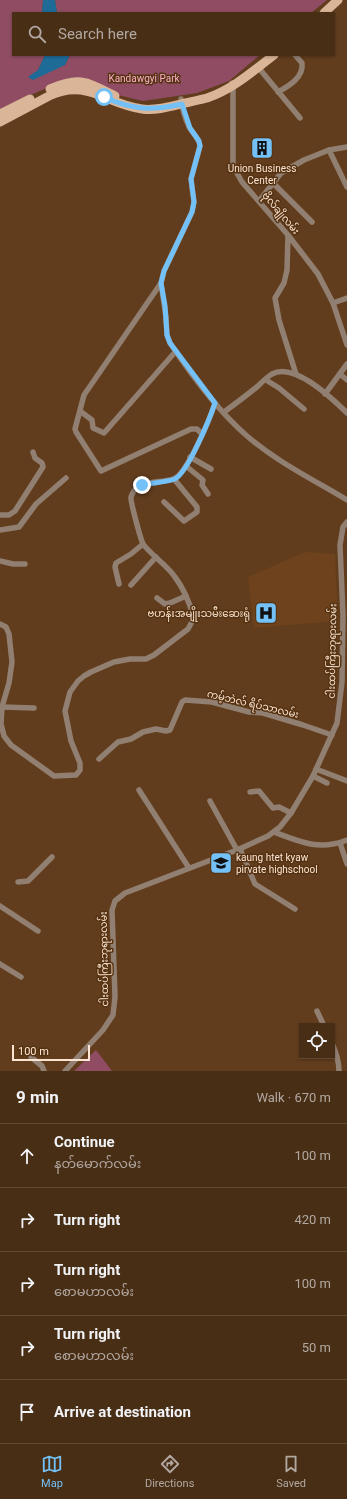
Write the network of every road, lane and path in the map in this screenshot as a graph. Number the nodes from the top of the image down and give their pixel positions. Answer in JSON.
{"nodes":[{"id":1,"x":330,"y":0,"type":"edge"},
{"id":2,"x":338,"y":0,"type":"edge"},
{"id":3,"x":317,"y":12,"type":"edge"},
{"id":4,"x":325,"y":12,"type":"edge"},
{"id":5,"x":263,"y":56,"type":"edge"},
{"id":6,"x":272,"y":56,"type":"edge"},
{"id":7,"x":297,"y":56,"type":"edge"},
{"id":8,"x":253,"y":69,"type":"junction"},
{"id":9,"x":232,"y":84,"type":"junction"},
{"id":10,"x":278,"y":92,"type":"junction"},
{"id":11,"x":181,"y":101,"type":"junction"},
{"id":12,"x":0,"y":114,"type":"edge"},
{"id":13,"x":300,"y":118,"type":"dead end"},
{"id":14,"x":0,"y":122,"type":"edge"},
{"id":15,"x":347,"y":147,"type":"edge"},
{"id":16,"x":329,"y":150,"type":"junction"},
{"id":17,"x":273,"y":182,"type":"junction"},
{"id":18,"x":347,"y":187,"type":"edge"},
{"id":19,"x":259,"y":201,"type":"junction"},
{"id":20,"x":312,"y":222,"type":"dead end"},
{"id":21,"x":288,"y":236,"type":"junction"},
{"id":22,"x":161,"y":283,"type":"junction"},
{"id":23,"x":347,"y":298,"type":"edge"},
{"id":24,"x":333,"y":303,"type":"junction"},
{"id":25,"x":347,"y":345,"type":"edge"},
{"id":26,"x":176,"y":351,"type":"junction"},
{"id":27,"x":347,"y":364,"type":"edge"},
{"id":28,"x":296,"y":374,"type":"junction"},
{"id":29,"x":340,"y":374,"type":"junction"},
{"id":30,"x":266,"y":380,"type":"junction"},
{"id":31,"x":347,"y":380,"type":"edge"},
{"id":32,"x":325,"y":394,"type":"junction"},
{"id":33,"x":215,"y":403,"type":"junction"},
{"id":34,"x":304,"y":409,"type":"dead end"},
{"id":35,"x":80,"y":411,"type":"junction"},
{"id":36,"x":224,"y":412,"type":"junction"},
{"id":37,"x":347,"y":413,"type":"edge"},
{"id":38,"x":202,"y":434,"type":"junction"},
{"id":39,"x":32,"y":452,"type":"dead end"},
{"id":40,"x":190,"y":457,"type":"junction"},
{"id":41,"x":186,"y":466,"type":"junction"},
{"id":42,"x":211,"y":469,"type":"dead end"},
{"id":43,"x":66,"y":478,"type":"dead end"},
{"id":44,"x":174,"y":479,"type":"junction"},
{"id":45,"x":208,"y":494,"type":"dead end"},
{"id":46,"x":347,"y":500,"type":"edge"},
{"id":47,"x":164,"y":502,"type":"dead end"},
{"id":48,"x":0,"y":515,"type":"edge"},
{"id":49,"x":347,"y":522,"type":"edge"},
{"id":50,"x":0,"y":530,"type":"edge"},
{"id":51,"x":143,"y":544,"type":"junction"},
{"id":52,"x":156,"y":557,"type":"junction"},
{"id":53,"x":0,"y":561,"type":"edge"},
{"id":54,"x":25,"y":564,"type":"dead end"},
{"id":55,"x":119,"y":584,"type":"dead end"},
{"id":56,"x":131,"y":585,"type":"dead end"},
{"id":57,"x":186,"y":596,"type":"junction"},
{"id":58,"x":157,"y":598,"type":"dead end"},
{"id":59,"x":0,"y":624,"type":"edge"},
{"id":60,"x":345,"y":682,"type":"edge"},
{"id":61,"x":2,"y":707,"type":"junction"},
{"id":62,"x":34,"y":708,"type":"dead end"},
{"id":63,"x":332,"y":735,"type":"junction"},
{"id":64,"x":99,"y":759,"type":"dead end"},
{"id":65,"x":316,"y":769,"type":"junction"},
{"id":66,"x":313,"y":776,"type":"junction"},
{"id":67,"x":347,"y":781,"type":"edge"},
{"id":68,"x":327,"y":783,"type":"dead end"},
{"id":69,"x":139,"y":790,"type":"dead end"},
{"id":70,"x":250,"y":792,"type":"dead end"},
{"id":71,"x":210,"y":801,"type":"dead end"},
{"id":72,"x":291,"y":813,"type":"junction"},
{"id":73,"x":274,"y":832,"type":"junction"},
{"id":74,"x":347,"y":840,"type":"edge"},
{"id":75,"x":343,"y":846,"type":"edge"},
{"id":76,"x":238,"y":849,"type":"junction"},
{"id":77,"x":52,"y":857,"type":"dead end"},
{"id":78,"x":347,"y":864,"type":"edge"},
{"id":79,"x":189,"y":868,"type":"junction"},
{"id":80,"x":18,"y":882,"type":"dead end"},
{"id":81,"x":0,"y":906,"type":"edge"},
{"id":82,"x":295,"y":909,"type":"dead end"},
{"id":83,"x":38,"y":931,"type":"dead end"},
{"id":84,"x":0,"y":964,"type":"edge"},
{"id":85,"x":21,"y":977,"type":"dead end"},
{"id":86,"x":317,"y":1011,"type":"dead end"},
{"id":87,"x":323,"y":1023,"type":"edge"},
{"id":88,"x":335,"y":1050,"type":"edge"},
{"id":89,"x":31,"y":1057,"type":"dead end"},
{"id":90,"x":44,"y":1071,"type":"edge"},
{"id":91,"x":65,"y":1071,"type":"edge"},
{"id":92,"x":339,"y":1071,"type":"edge"}],
"edges":[{"from":1,"to":3,"type":"main road"},
{"from":2,"to":4,"type":"main road"},
{"from":5,"to":8,"type":"main road"},
{"from":6,"to":8,"type":"main road"},
{"from":7,"to":10,"type":"street"},
{"from":8,"to":9,"type":"main road"},
{"from":8,"to":10,"type":"street"},
{"from":9,"to":11,"type":"main road"},
{"from":9,"to":19,"type":"street","name":"ဗိုလ်ချိုလမ်း"},
{"from":10,"to":13,"type":"street"},
{"from":11,"to":12,"type":"main road"},
{"from":11,"to":14,"type":"main road"},
{"from":11,"to":22,"type":"street"},
{"from":15,"to":16,"type":"street"},
{"from":16,"to":17,"type":"street"},
{"from":16,"to":18,"type":"street"},
{"from":17,"to":19,"type":"street"},
{"from":17,"to":20,"type":"street"},
{"from":19,"to":21,"type":"street","name":"ဗိုလ်ချိုလမ်း"},
{"from":21,"to":24,"type":"street","name":"ဗိုလ်ချိုလမ်း"},
{"from":21,"to":28,"type":"street"},
{"from":22,"to":26,"type":"street"},
{"from":22,"to":35,"type":"street"},
{"from":23,"to":24,"type":"street"},
{"from":24,"to":25,"type":"street","name":"ဗိုလ်ချိုလမ်း"},
{"from":26,"to":33,"type":"street"},
{"from":26,"to":35,"type":"street"},
{"from":27,"to":29,"type":"street"},
{"from":28,"to":30,"type":"street"},
{"from":28,"to":32,"type":"street"},
{"from":29,"to":31,"type":"street"},
{"from":29,"to":32,"type":"street"},
{"from":30,"to":34,"type":"street"},
{"from":30,"to":36,"type":"street"},
{"from":32,"to":37,"type":"street"},
{"from":33,"to":36,"type":"street"},
{"from":33,"to":38,"type":"street"},
{"from":35,"to":38,"type":"street"},
{"from":36,"to":46,"type":"street"},
{"from":38,"to":40,"type":"street"},
{"from":39,"to":48,"type":"street"},
{"from":40,"to":41,"type":"street"},
{"from":40,"to":42,"type":"street"},
{"from":41,"to":44,"type":"street"},
{"from":41,"to":45,"type":"street"},
{"from":43,"to":50,"type":"street"},
{"from":44,"to":47,"type":"street"},
{"from":44,"to":51,"type":"street"},
{"from":49,"to":60,"type":"street","name":"ငါးထပ်ကြီးဘုရားလမ်း"},
{"from":51,"to":52,"type":"street"},
{"from":51,"to":55,"type":"street"},
{"from":52,"to":56,"type":"street"},
{"from":52,"to":57,"type":"street"},
{"from":53,"to":54,"type":"street"},
{"from":57,"to":58,"type":"street"},
{"from":57,"to":61,"type":"street"},
{"from":59,"to":61,"type":"street"},
{"from":60,"to":63,"type":"street","name":"ငါးထပ်ကြီးဘုရားလမ်း"},
{"from":61,"to":62,"type":"street"},
{"from":63,"to":64,"type":"street","name":"ကမ့်ဘဲလ် ရိပ်သာလမ်း"},
{"from":63,"to":65,"type":"street","name":"ငါးထပ်ကြီးဘုရားလမ်း"},
{"from":65,"to":66,"type":"street","name":"ငါးထပ်ကြီးဘုရားလမ်း"},
{"from":65,"to":67,"type":"street"},
{"from":66,"to":68,"type":"street"},
{"from":66,"to":72,"type":"street","name":"ငါးထပ်ကြီးဘုရားလမ်း"},
{"from":69,"to":79,"type":"street"},
{"from":70,"to":72,"type":"street"},
{"from":71,"to":76,"type":"street"},
{"from":72,"to":73,"type":"street","name":"ငါးထပ်ကြီးဘုရားလမ်း"},
{"from":73,"to":75,"type":"street"},
{"from":73,"to":76,"type":"street","name":"ငါးထပ်ကြီးဘုရားလမ်း"},
{"from":74,"to":75,"type":"street"},
{"from":75,"to":78,"type":"street"},
{"from":76,"to":79,"type":"street","name":"ငါးထပ်ကြီးဘုရားလမ်း"},
{"from":76,"to":82,"type":"street"},
{"from":77,"to":80,"type":"street"},
{"from":79,"to":91,"type":"street","name":"ငါးထပ်ကြီးဘုရားလမ်း"},
{"from":81,"to":83,"type":"street"},
{"from":84,"to":85,"type":"street"},
{"from":86,"to":87,"type":"street"},
{"from":88,"to":92,"type":"street"},
{"from":89,"to":90,"type":"street"}]}
